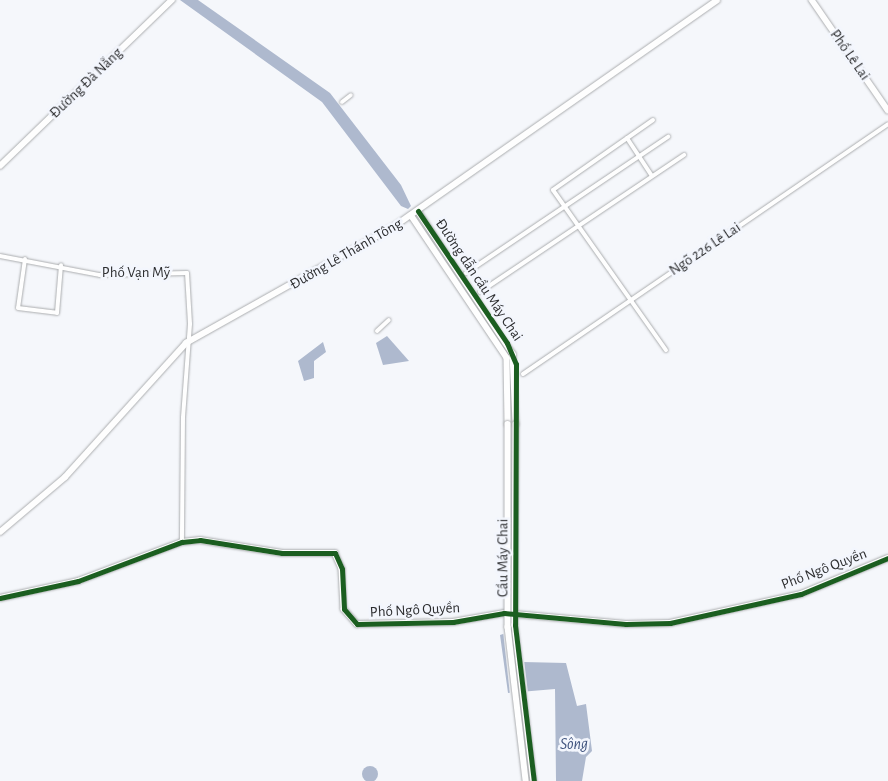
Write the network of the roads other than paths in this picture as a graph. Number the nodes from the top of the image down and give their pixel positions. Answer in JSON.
{"nodes":[{"id":1,"x":171,"y":0,"type":"edge"},
{"id":2,"x":717,"y":0,"type":"edge"},
{"id":3,"x":812,"y":0,"type":"edge"},
{"id":4,"x":352,"y":95,"type":"dead end"},
{"id":5,"x":342,"y":102,"type":"dead end"},
{"id":6,"x":888,"y":110,"type":"edge"},
{"id":7,"x":653,"y":120,"type":"dead end"},
{"id":8,"x":888,"y":124,"type":"edge"},
{"id":9,"x":668,"y":137,"type":"dead end"},
{"id":10,"x":627,"y":138,"type":"junction"},
{"id":11,"x":684,"y":155,"type":"dead end"},
{"id":12,"x":639,"y":156,"type":"junction"},
{"id":13,"x":0,"y":166,"type":"edge"},
{"id":14,"x":652,"y":176,"type":"junction"},
{"id":15,"x":564,"y":207,"type":"junction"},
{"id":16,"x":418,"y":211,"type":"junction"},
{"id":17,"x":411,"y":215,"type":"junction"},
{"id":18,"x":577,"y":226,"type":"junction"},
{"id":19,"x":0,"y":256,"type":"edge"},
{"id":20,"x":24,"y":259,"type":"junction"},
{"id":21,"x":61,"y":265,"type":"junction"},
{"id":22,"x":466,"y":273,"type":"dead end"},
{"id":23,"x":480,"y":292,"type":"dead end"},
{"id":24,"x":631,"y":300,"type":"junction"},
{"id":25,"x":389,"y":320,"type":"dead end"},
{"id":26,"x":377,"y":331,"type":"dead end"},
{"id":27,"x":186,"y":343,"type":"junction"},
{"id":28,"x":666,"y":350,"type":"dead end"},
{"id":29,"x":523,"y":374,"type":"dead end"},
{"id":30,"x":508,"y":424,"type":"joint"},
{"id":31,"x":516,"y":424,"type":"joint"},
{"id":32,"x":0,"y":532,"type":"edge"},
{"id":33,"x":182,"y":542,"type":"junction"},
{"id":34,"x":888,"y":558,"type":"edge"},
{"id":35,"x":0,"y":598,"type":"edge"},
{"id":36,"x":526,"y":781,"type":"edge"},
{"id":37,"x":534,"y":781,"type":"edge"}],
"edges":[{"from":1,"to":13,"type":"street","name":"Đường Đà Nẵng"},
{"from":2,"to":16,"type":"main road","name":"Đường Lê Thánh Tông"},
{"from":3,"to":6,"type":"street","name":"Phố Lê Lai"},
{"from":4,"to":5,"type":"street"},
{"from":7,"to":10,"type":"street"},
{"from":8,"to":24,"type":"street","name":"Ngõ 226 Lê Lai"},
{"from":9,"to":12,"type":"street"},
{"from":10,"to":12,"type":"street"},
{"from":10,"to":15,"type":"street"},
{"from":11,"to":14,"type":"street"},
{"from":12,"to":14,"type":"street"},
{"from":12,"to":15,"type":"street"},
{"from":14,"to":18,"type":"street"},
{"from":15,"to":18,"type":"street"},
{"from":15,"to":22,"type":"street"},
{"from":16,"to":17,"type":"main road","name":"Đường Lê Thánh Tông"},
{"from":16,"to":31,"type":"street","name":"Đường dẫn cầu Máy Chai"},
{"from":17,"to":27,"type":"main road","name":"Đường Lê Thánh Tông"},
{"from":17,"to":30,"type":"street","name":"Đường dẫn cầu Máy Chai"},
{"from":18,"to":23,"type":"street"},
{"from":18,"to":24,"type":"street"},
{"from":19,"to":20,"type":"street","name":"Phố Vạn Mỹ"},
{"from":20,"to":21,"type":"street","name":"Phố Vạn Mỹ"},
{"from":20,"to":21,"type":"street"},
{"from":21,"to":27,"type":"street","name":"Phố Vạn Mỹ"},
{"from":24,"to":28,"type":"street"},
{"from":24,"to":29,"type":"street","name":"Ngõ 226 Lê Lai"},
{"from":25,"to":26,"type":"street"},
{"from":27,"to":32,"type":"main road","name":"Đường Lê Thánh Tông"},
{"from":27,"to":33,"type":"street","name":"Phố Vạn Mỹ"},
{"from":30,"to":36,"type":"street","name":"Cầu Máy Chai","bridge":true},
{"from":31,"to":37,"type":"street","name":"Cầu Máy Chai","bridge":true},
{"from":33,"to":34,"type":"street","name":"Phố Ngô Quyền"},
{"from":33,"to":35,"type":"street","name":"Phố Ngô Quyền"}]}
